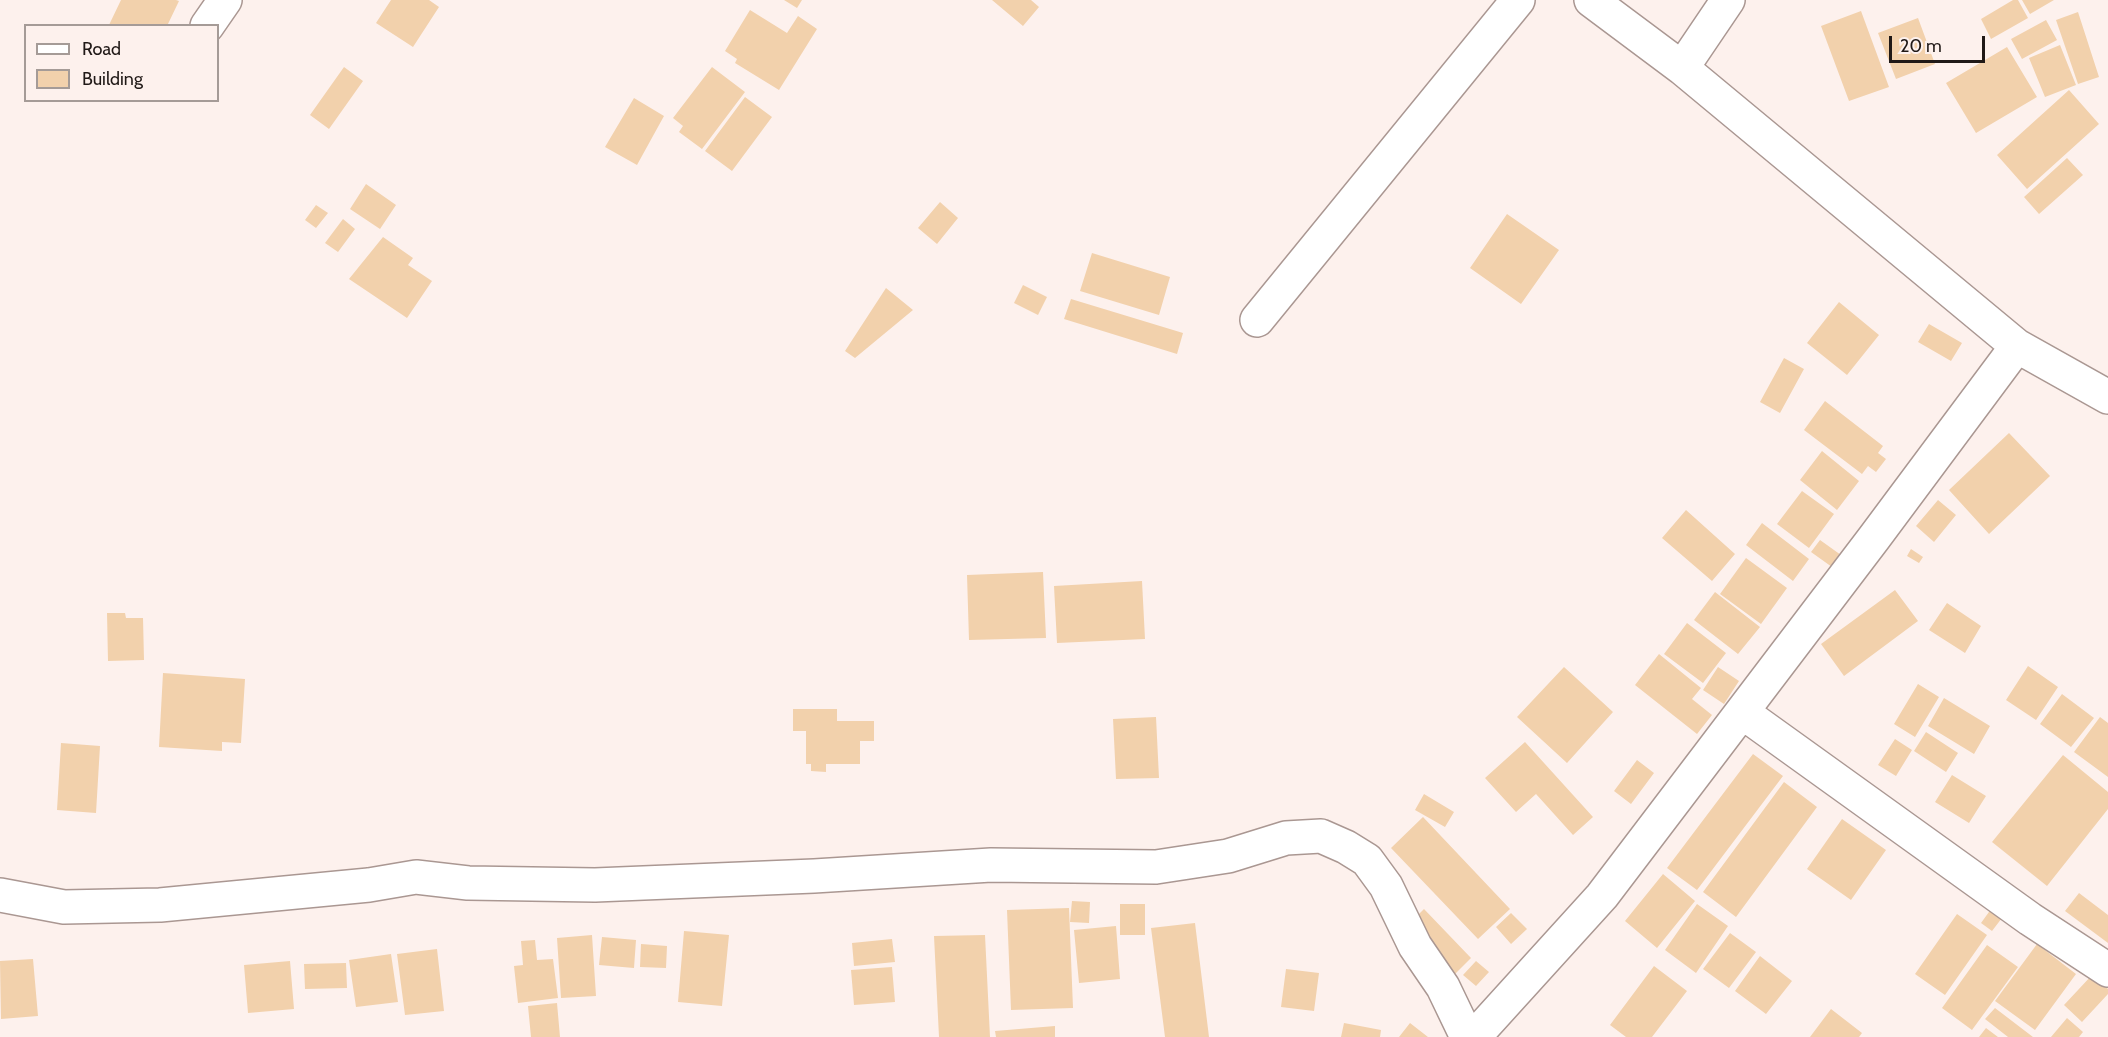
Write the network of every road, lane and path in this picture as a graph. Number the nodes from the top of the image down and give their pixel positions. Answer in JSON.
{"nodes":[{"id":1,"x":225,"y":0,"type":"edge"},
{"id":2,"x":1518,"y":0,"type":"edge"},
{"id":3,"x":1591,"y":0,"type":"edge"},
{"id":4,"x":1728,"y":0,"type":"edge"},
{"id":5,"x":208,"y":24,"type":"edge"},
{"id":6,"x":1682,"y":68,"type":"junction"},
{"id":7,"x":1257,"y":320,"type":"dead end"},
{"id":8,"x":2017,"y":346,"type":"junction"},
{"id":9,"x":2108,"y":397,"type":"edge"},
{"id":10,"x":1742,"y":712,"type":"junction"},
{"id":11,"x":0,"y":895,"type":"edge"},
{"id":12,"x":2108,"y":970,"type":"edge"},
{"id":13,"x":1467,"y":1037,"type":"edge"},
{"id":14,"x":1474,"y":1037,"type":"edge"}],
"edges":[{"from":1,"to":5,"type":"street"},
{"from":2,"to":7,"type":"street"},
{"from":3,"to":6,"type":"street"},
{"from":4,"to":6,"type":"street"},
{"from":6,"to":8,"type":"street"},
{"from":8,"to":9,"type":"street"},
{"from":8,"to":10,"type":"street"},
{"from":10,"to":12,"type":"street"},
{"from":10,"to":14,"type":"street"},
{"from":11,"to":13,"type":"street"}]}
